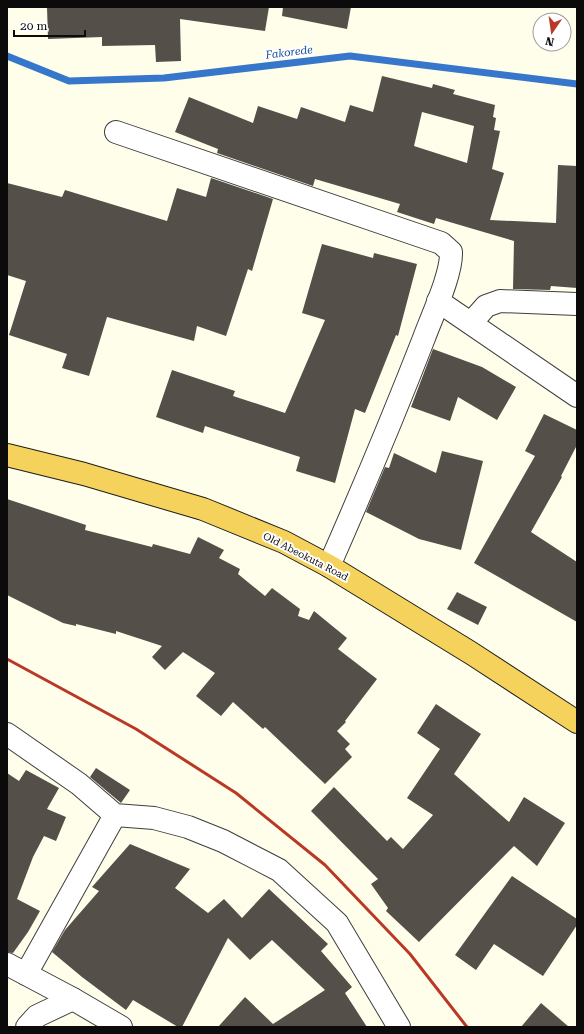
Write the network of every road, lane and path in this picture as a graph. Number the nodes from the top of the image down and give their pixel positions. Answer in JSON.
{"nodes":[{"id":1,"x":116,"y":132,"type":"dead end"},
{"id":2,"x":438,"y":301,"type":"junction"},
{"id":3,"x":577,"y":304,"type":"edge"},
{"id":4,"x":471,"y":323,"type":"junction"},
{"id":5,"x":577,"y":396,"type":"edge"},
{"id":6,"x":7,"y":455,"type":"edge"},
{"id":7,"x":329,"y":566,"type":"junction"},
{"id":8,"x":577,"y":722,"type":"edge"},
{"id":9,"x":7,"y":734,"type":"edge"},
{"id":10,"x":115,"y":815,"type":"junction"},
{"id":11,"x":7,"y":964,"type":"edge"},
{"id":12,"x":26,"y":974,"type":"junction"},
{"id":13,"x":74,"y":999,"type":"junction"},
{"id":14,"x":27,"y":1027,"type":"edge"},
{"id":15,"x":121,"y":1027,"type":"edge"},
{"id":16,"x":399,"y":1027,"type":"edge"}],
"edges":[{"from":1,"to":2,"type":"street"},
{"from":2,"to":4,"type":"street"},
{"from":2,"to":7,"type":"street"},
{"from":3,"to":4,"type":"street"},
{"from":4,"to":5,"type":"street"},
{"from":6,"to":7,"type":"highway","name":"Old Abeokuta Road"},
{"from":7,"to":8,"type":"highway","name":"Old Abeokuta Road"},
{"from":9,"to":10,"type":"street"},
{"from":10,"to":12,"type":"street"},
{"from":10,"to":16,"type":"street"},
{"from":11,"to":12,"type":"street"},
{"from":12,"to":13,"type":"street"},
{"from":13,"to":14,"type":"street"},
{"from":13,"to":15,"type":"street"}]}
